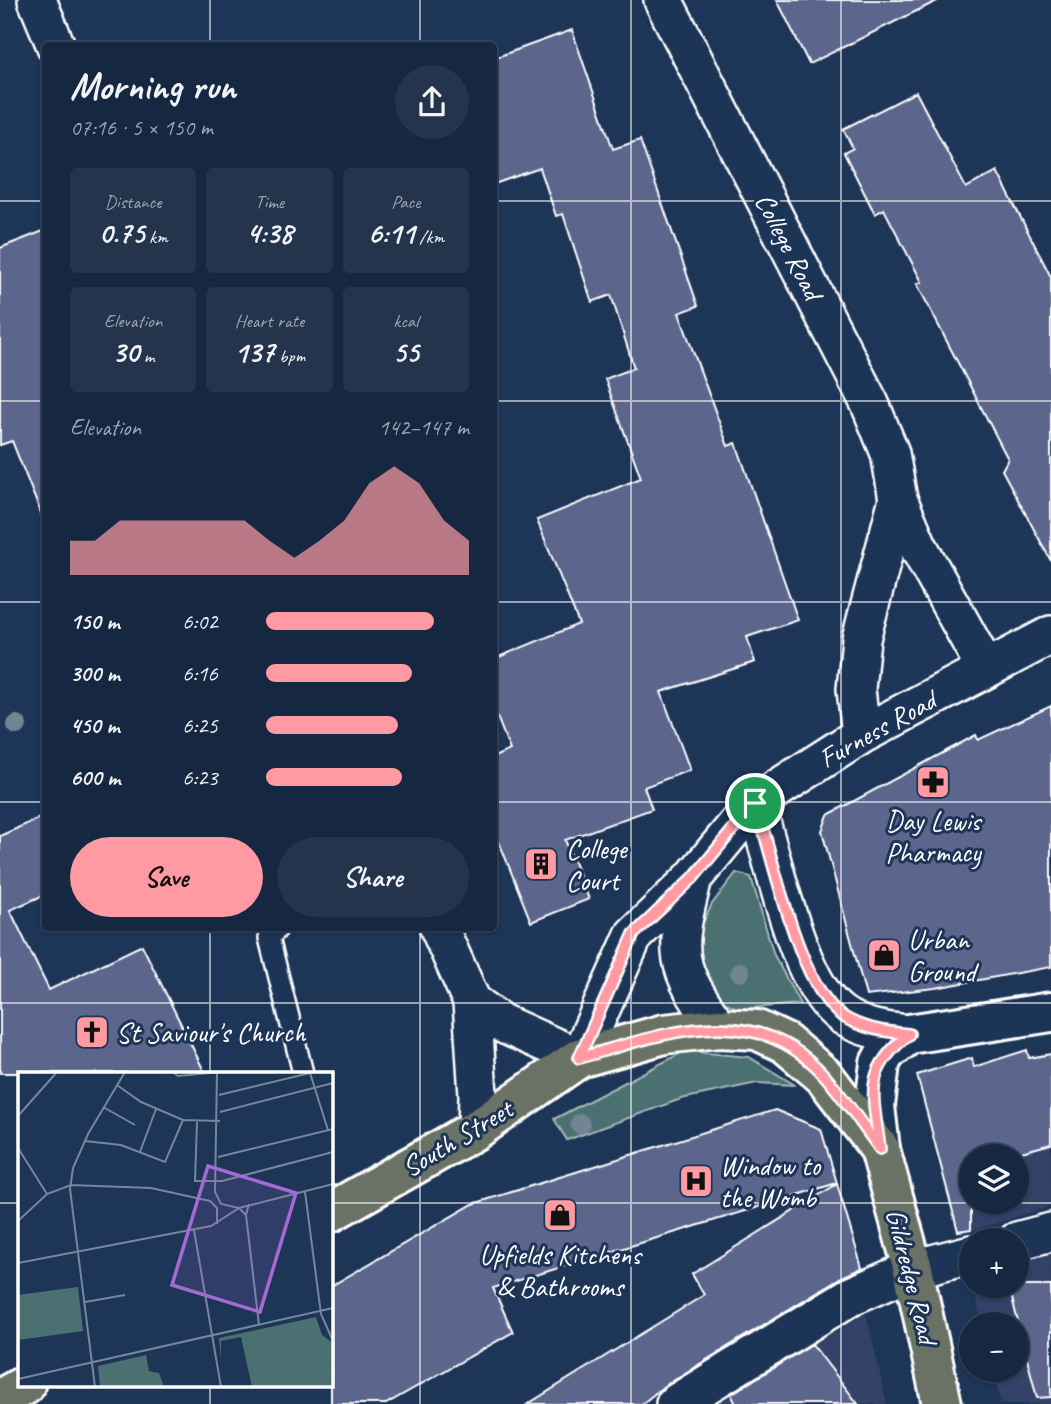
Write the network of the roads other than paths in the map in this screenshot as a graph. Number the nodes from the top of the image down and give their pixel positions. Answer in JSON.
{"nodes":[{"id":1,"x":37,"y":0,"type":"edge"},
{"id":2,"x":663,"y":0,"type":"edge"},
{"id":3,"x":54,"y":42,"type":"edge"},
{"id":4,"x":898,"y":499,"type":"junction"},
{"id":5,"x":1051,"y":635,"type":"edge"},
{"id":6,"x":986,"y":669,"type":"junction"},
{"id":7,"x":861,"y":735,"type":"junction"},
{"id":8,"x":755,"y":803,"type":"junction"},
{"id":9,"x":693,"y":878,"type":"junction"},
{"id":10,"x":276,"y":931,"type":"edge"},
{"id":11,"x":440,"y":931,"type":"edge"},
{"id":12,"x":472,"y":1002,"type":"junction"},
{"id":13,"x":1051,"y":1012,"type":"edge"},
{"id":14,"x":719,"y":1028,"type":"junction"},
{"id":15,"x":909,"y":1034,"type":"junction"},
{"id":16,"x":579,"y":1058,"type":"junction"},
{"id":17,"x":808,"y":1060,"type":"joint"},
{"id":18,"x":303,"y":1072,"type":"edge"},
{"id":19,"x":477,"y":1129,"type":"junction"},
{"id":20,"x":880,"y":1149,"type":"junction"},
{"id":21,"x":332,"y":1211,"type":"edge"},
{"id":22,"x":1051,"y":1232,"type":"edge"},
{"id":23,"x":1029,"y":1238,"type":"edge"},
{"id":24,"x":959,"y":1257,"type":"edge"},
{"id":25,"x":913,"y":1269,"type":"junction"},
{"id":26,"x":23,"y":1386,"type":"edge"},
{"id":27,"x":0,"y":1399,"type":"edge"},
{"id":28,"x":675,"y":1404,"type":"edge"},
{"id":29,"x":942,"y":1404,"type":"edge"}],
"edges":[{"from":1,"to":3,"type":"street"},
{"from":2,"to":4,"type":"street","name":"College Road"},
{"from":4,"to":6,"type":"street","name":"College Road"},
{"from":4,"to":7,"type":"street","name":"College Road"},
{"from":5,"to":6,"type":"street","name":"Furness Road"},
{"from":6,"to":7,"type":"street","name":"Furness Road"},
{"from":7,"to":8,"type":"street","name":"Furness Road"},
{"from":8,"to":9,"type":"street","name":"Furness Road"},
{"from":8,"to":15,"type":"street"},
{"from":9,"to":14,"type":"street"},
{"from":9,"to":16,"type":"street"},
{"from":10,"to":18,"type":"lane"},
{"from":11,"to":12,"type":"street"},
{"from":12,"to":16,"type":"street"},
{"from":12,"to":19,"type":"street"},
{"from":13,"to":15,"type":"street"},
{"from":14,"to":16,"type":"main road","name":"South Street"},
{"from":14,"to":17,"type":"main road","name":"South Street"},
{"from":15,"to":20,"type":"street","name":"Gildredge Road"},
{"from":16,"to":19,"type":"main road","name":"South Street"},
{"from":17,"to":20,"type":"main road","name":"Gildredge Road"},
{"from":19,"to":21,"type":"main road","name":"South Street"},
{"from":20,"to":25,"type":"main road","name":"Gildredge Road"},
{"from":22,"to":23,"type":"street"},
{"from":24,"to":25,"type":"street"},
{"from":25,"to":28,"type":"street"},
{"from":25,"to":29,"type":"main road","name":"Gildredge Road"},
{"from":26,"to":27,"type":"main road"}]}
